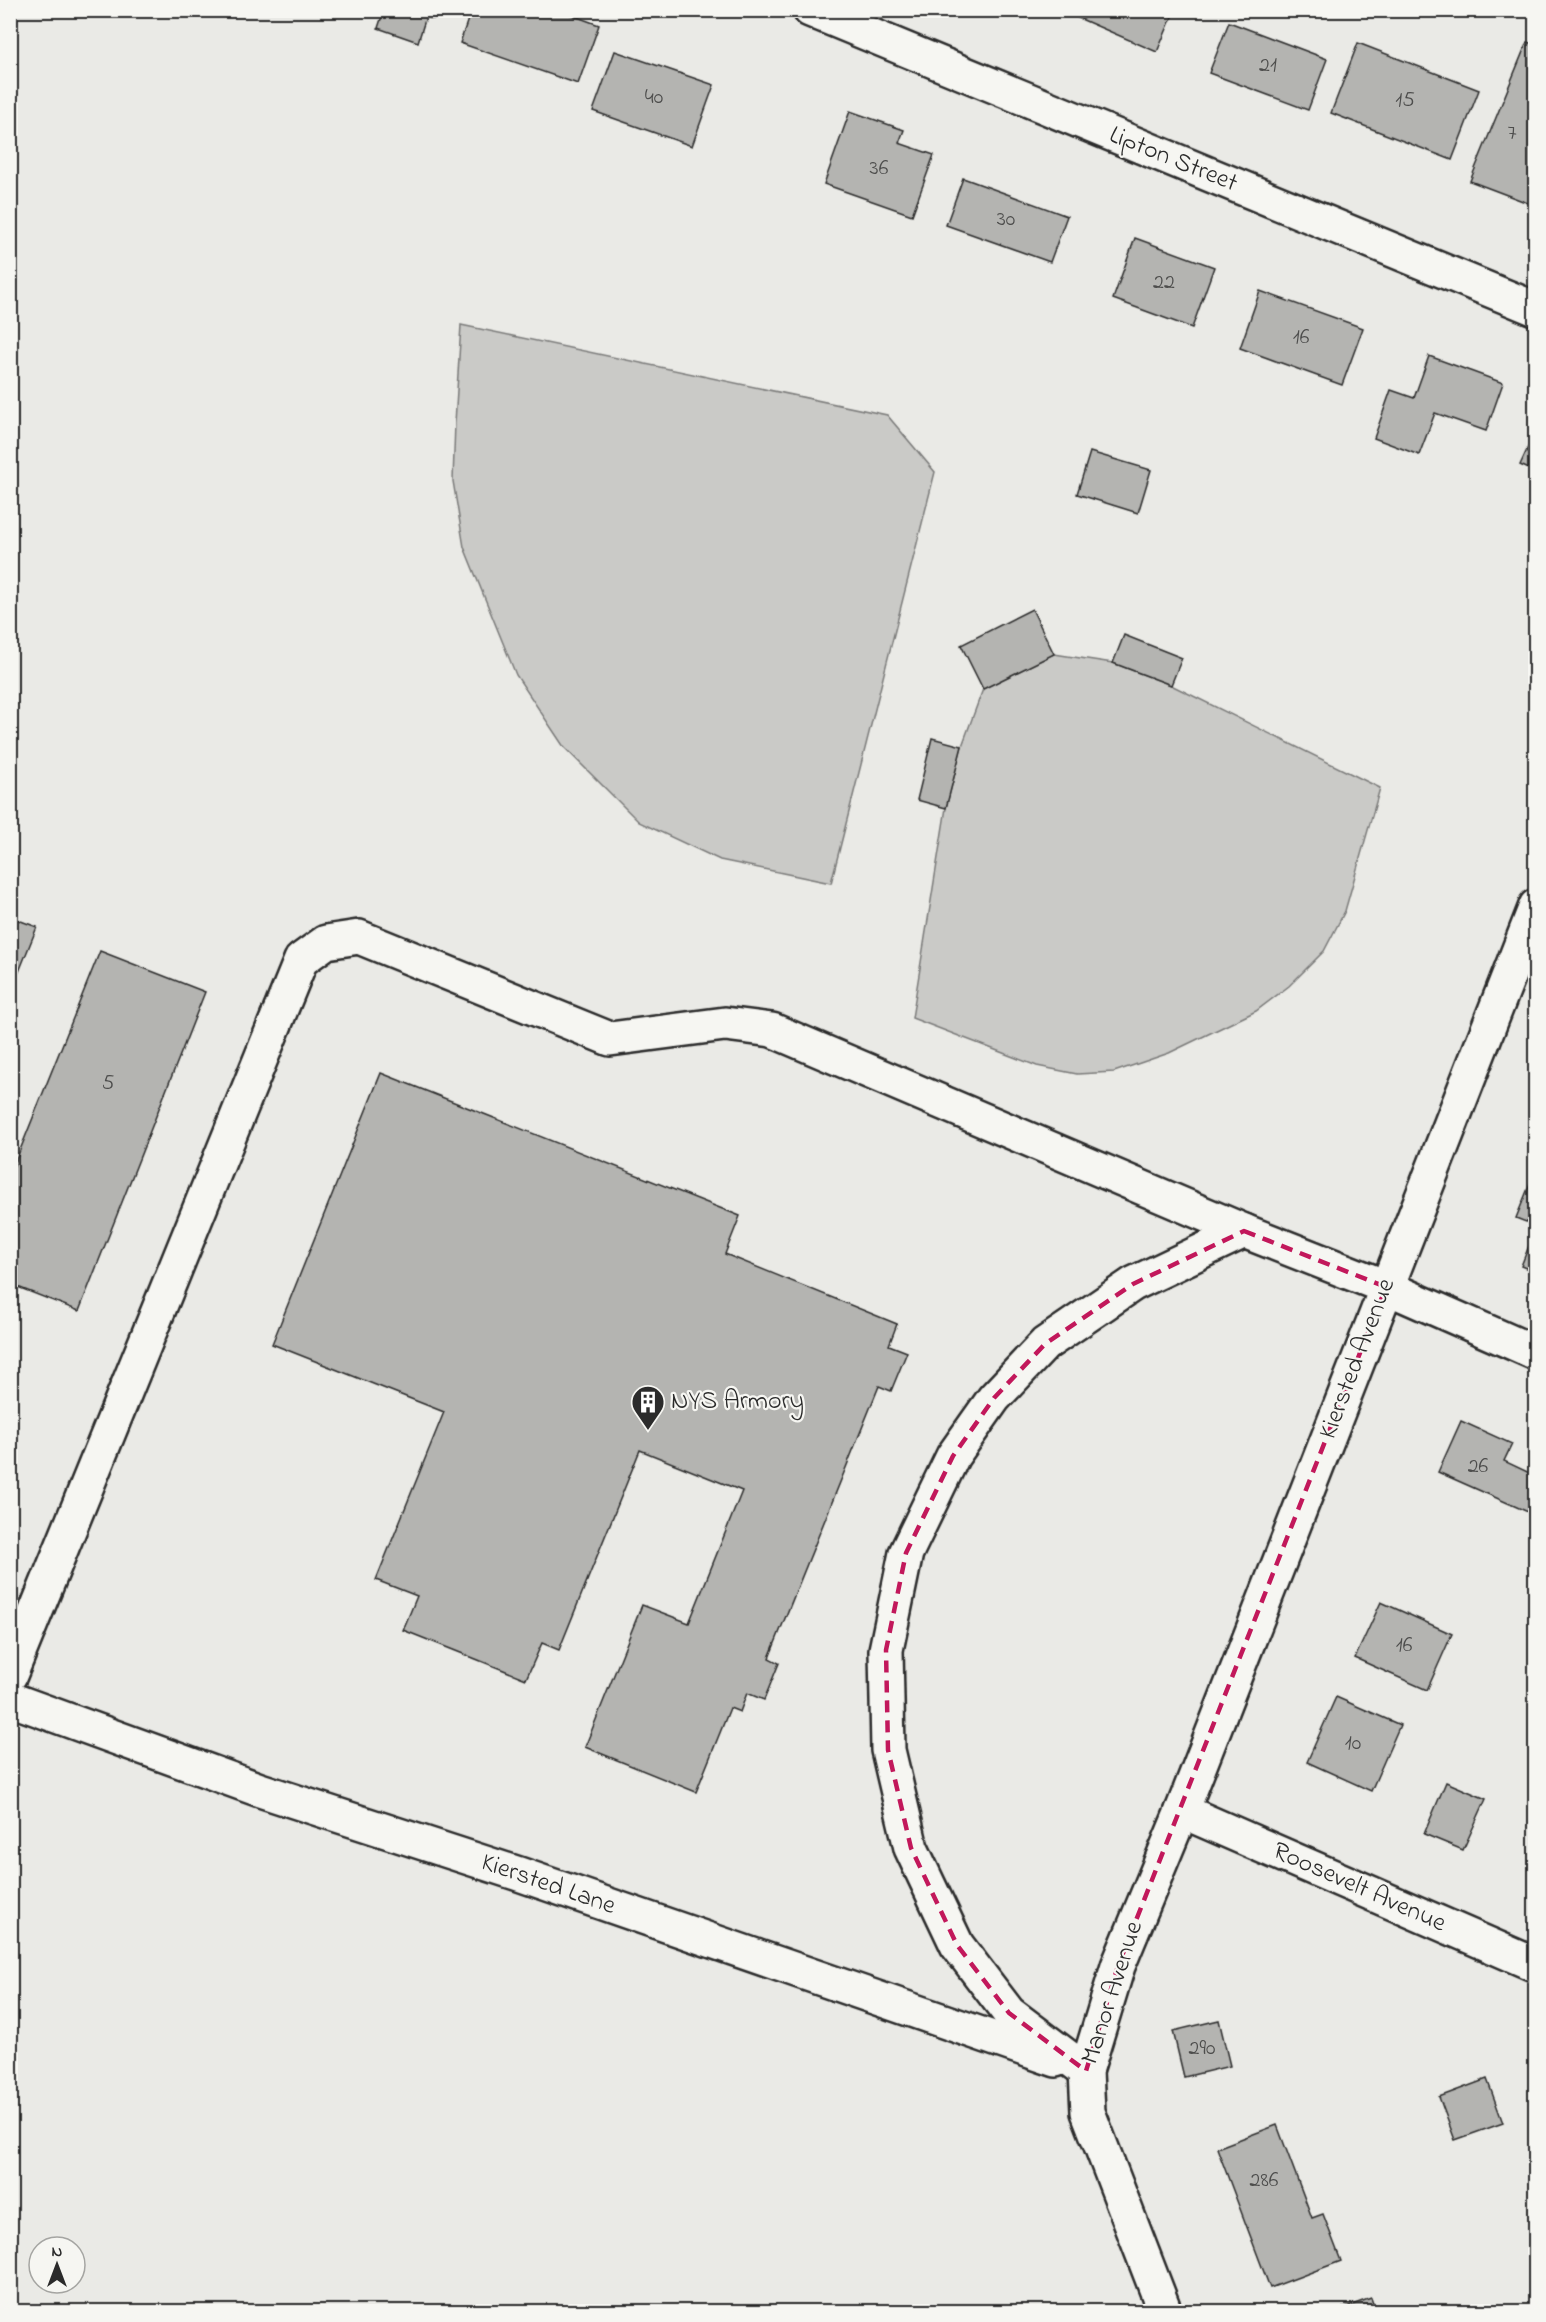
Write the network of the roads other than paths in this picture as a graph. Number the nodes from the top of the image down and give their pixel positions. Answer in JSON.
{"nodes":[{"id":1,"x":810,"y":10,"type":"edge"},
{"id":2,"x":1536,"y":309,"type":"edge"},
{"id":3,"x":1536,"y":906,"type":"edge"},
{"id":4,"x":1244,"y":1231,"type":"junction"},
{"id":5,"x":1386,"y":1287,"type":"junction"},
{"id":6,"x":1536,"y":1353,"type":"edge"},
{"id":7,"x":10,"y":1675,"type":"edge"},
{"id":8,"x":10,"y":1699,"type":"edge"},
{"id":9,"x":1182,"y":1811,"type":"junction"},
{"id":10,"x":1536,"y":1965,"type":"edge"},
{"id":11,"x":1086,"y":2071,"type":"junction"},
{"id":12,"x":1165,"y":2312,"type":"edge"}],
"edges":[{"from":1,"to":2,"type":"street","name":"Lipton Street"},
{"from":3,"to":5,"type":"street","name":"Kiersted Avenue"},
{"from":4,"to":5,"type":"street"},
{"from":4,"to":7,"type":"street"},
{"from":4,"to":11,"type":"street"},
{"from":5,"to":6,"type":"street"},
{"from":5,"to":9,"type":"street","name":"Kiersted Avenue"},
{"from":8,"to":11,"type":"street","name":"Kiersted Lane"},
{"from":9,"to":10,"type":"street","name":"Roosevelt Avenue"},
{"from":9,"to":11,"type":"street","name":"Manor Avenue"},
{"from":11,"to":12,"type":"street","name":"Manor Avenue"}]}
